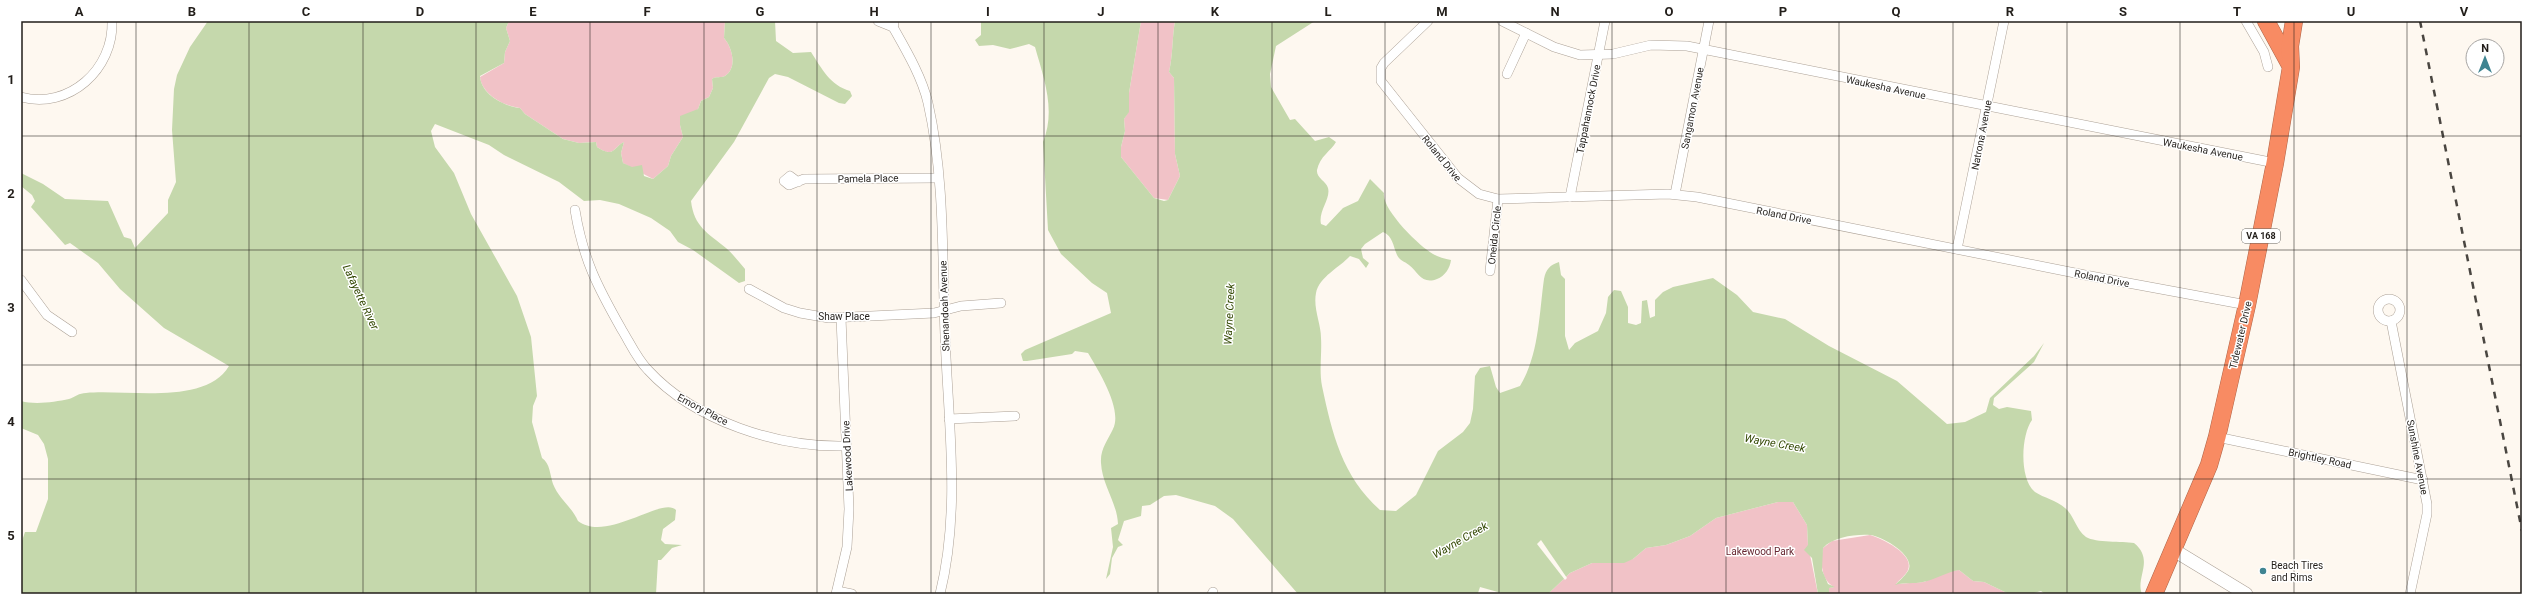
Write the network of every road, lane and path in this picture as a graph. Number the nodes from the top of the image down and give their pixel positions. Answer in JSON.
{"nodes":[{"id":1,"x":112,"y":21,"type":"edge"},
{"id":2,"x":878,"y":21,"type":"edge"},
{"id":3,"x":1428,"y":21,"type":"edge"},
{"id":4,"x":1502,"y":21,"type":"edge"},
{"id":5,"x":1605,"y":21,"type":"edge"},
{"id":6,"x":1710,"y":21,"type":"edge"},
{"id":7,"x":2004,"y":21,"type":"edge"},
{"id":8,"x":2246,"y":21,"type":"edge"},
{"id":9,"x":2266,"y":21,"type":"edge"},
{"id":10,"x":2294,"y":21,"type":"edge"},
{"id":11,"x":2306,"y":21,"type":"edge"},
{"id":12,"x":893,"y":24,"type":"edge"},
{"id":13,"x":1526,"y":33,"type":"junction"},
{"id":14,"x":1704,"y":49,"type":"junction"},
{"id":15,"x":1598,"y":56,"type":"junction"},
{"id":16,"x":2268,"y":67,"type":"dead end"},
{"id":17,"x":2291,"y":67,"type":"junction"},
{"id":18,"x":1506,"y":74,"type":"dead end"},
{"id":19,"x":21,"y":97,"type":"edge"},
{"id":20,"x":1986,"y":107,"type":"junction"},
{"id":21,"x":2275,"y":163,"type":"junction"},
{"id":22,"x":938,"y":178,"type":"junction"},
{"id":23,"x":798,"y":182,"type":"dead end"},
{"id":24,"x":1675,"y":194,"type":"junction"},
{"id":25,"x":1570,"y":198,"type":"junction"},
{"id":26,"x":1498,"y":199,"type":"junction"},
{"id":27,"x":575,"y":210,"type":"dead end"},
{"id":28,"x":1957,"y":249,"type":"junction"},
{"id":29,"x":1490,"y":271,"type":"dead end"},
{"id":30,"x":21,"y":280,"type":"edge"},
{"id":31,"x":749,"y":289,"type":"dead end"},
{"id":32,"x":1001,"y":303,"type":"dead end"},
{"id":33,"x":2247,"y":305,"type":"junction"},
{"id":34,"x":944,"y":310,"type":"junction"},
{"id":35,"x":841,"y":318,"type":"junction"},
{"id":36,"x":2391,"y":321,"type":"dead end"},
{"id":37,"x":72,"y":332,"type":"dead end"},
{"id":38,"x":1015,"y":416,"type":"dead end"},
{"id":39,"x":950,"y":419,"type":"junction"},
{"id":40,"x":2217,"y":437,"type":"junction"},
{"id":41,"x":846,"y":446,"type":"junction"},
{"id":42,"x":2423,"y":480,"type":"junction"},
{"id":43,"x":2172,"y":549,"type":"junction"},
{"id":44,"x":837,"y":592,"type":"edge"},
{"id":45,"x":852,"y":594,"type":"edge"},
{"id":46,"x":940,"y":594,"type":"edge"},
{"id":47,"x":2154,"y":594,"type":"edge"},
{"id":48,"x":2246,"y":594,"type":"edge"},
{"id":49,"x":2410,"y":594,"type":"edge"}],
"edges":[{"from":1,"to":19,"type":"street"},
{"from":2,"to":12,"type":"street","name":"Shenandoah Avenue"},
{"from":3,"to":26,"type":"street","name":"Roland Drive"},
{"from":4,"to":13,"type":"street","name":"Waukesha Avenue"},
{"from":5,"to":15,"type":"street","name":"Tappahannock Drive"},
{"from":6,"to":14,"type":"street","name":"Sangamon Avenue"},
{"from":7,"to":20,"type":"street","name":"Natrona Avenue"},
{"from":8,"to":16,"type":"street"},
{"from":9,"to":17,"type":"highway"},
{"from":10,"to":17,"type":"highway","name":"Tidewater Drive","number":"VA 168"},
{"from":11,"to":17,"type":"highway","name":"Tidewater Drive","number":"VA 168"},
{"from":12,"to":22,"type":"street","name":"Shenandoah Avenue"},
{"from":13,"to":15,"type":"street","name":"Waukesha Avenue"},
{"from":13,"to":18,"type":"street"},
{"from":14,"to":15,"type":"street","name":"Waukesha Avenue"},
{"from":14,"to":20,"type":"street","name":"Waukesha Avenue"},
{"from":14,"to":24,"type":"street","name":"Sangamon Avenue"},
{"from":15,"to":25,"type":"street","name":"Tappahannock Drive"},
{"from":17,"to":21,"type":"highway","name":"Tidewater Drive","number":"VA 168"},
{"from":20,"to":21,"type":"street","name":"Waukesha Avenue"},
{"from":20,"to":28,"type":"street","name":"Natrona Avenue"},
{"from":21,"to":33,"type":"highway","name":"Tidewater Drive","number":"VA 168"},
{"from":22,"to":23,"type":"street","name":"Pamela Place"},
{"from":22,"to":34,"type":"street","name":"Shenandoah Avenue"},
{"from":24,"to":25,"type":"street","name":"Roland Drive"},
{"from":24,"to":28,"type":"street","name":"Roland Drive"},
{"from":25,"to":26,"type":"street","name":"Roland Drive"},
{"from":26,"to":29,"type":"street","name":"Oneida Circle"},
{"from":27,"to":41,"type":"street","name":"Emory Place"},
{"from":28,"to":33,"type":"street","name":"Roland Drive"},
{"from":30,"to":37,"type":"street"},
{"from":31,"to":35,"type":"street","name":"Shaw Place"},
{"from":32,"to":34,"type":"street","name":"Shaw Place"},
{"from":33,"to":40,"type":"highway","name":"Tidewater Drive","number":"VA 168"},
{"from":34,"to":35,"type":"street","name":"Shaw Place"},
{"from":34,"to":39,"type":"street","name":"Shenandoah Avenue"},
{"from":35,"to":41,"type":"street","name":"Lakewood Drive"},
{"from":36,"to":42,"type":"street","name":"Sunshine Avenue"},
{"from":38,"to":39,"type":"street"},
{"from":39,"to":46,"type":"street","name":"Shenandoah Avenue"},
{"from":40,"to":42,"type":"street","name":"Brightley Road"},
{"from":40,"to":43,"type":"highway","name":"Tidewater Drive","number":"VA 168"},
{"from":41,"to":44,"type":"street","name":"Lakewood Drive"},
{"from":42,"to":49,"type":"street","name":"Sunshine Avenue"},
{"from":43,"to":47,"type":"highway","name":"Tidewater Drive","number":"VA 168"},
{"from":43,"to":48,"type":"street"},
{"from":44,"to":45,"type":"street"}]}
